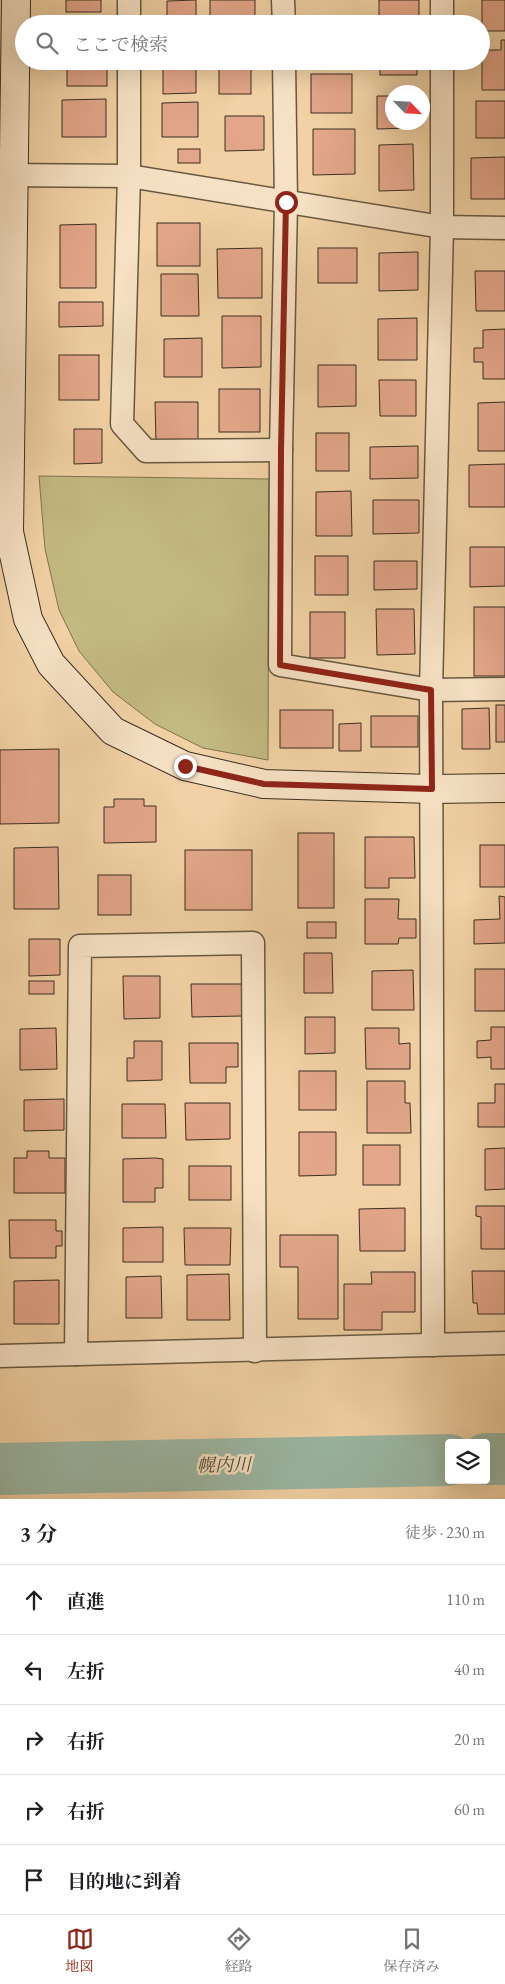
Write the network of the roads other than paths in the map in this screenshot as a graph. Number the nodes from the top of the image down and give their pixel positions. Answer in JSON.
{"nodes":[{"id":1,"x":16,"y":0,"type":"edge"},
{"id":2,"x":129,"y":0,"type":"edge"},
{"id":3,"x":284,"y":0,"type":"edge"},
{"id":4,"x":442,"y":0,"type":"edge"},
{"id":5,"x":15,"y":15,"type":"edge"},
{"id":6,"x":129,"y":15,"type":"edge"},
{"id":7,"x":284,"y":15,"type":"edge"},
{"id":8,"x":442,"y":15,"type":"edge"},
{"id":9,"x":15,"y":19,"type":"edge"},
{"id":10,"x":129,"y":70,"type":"edge"},
{"id":11,"x":284,"y":70,"type":"edge"},
{"id":12,"x":442,"y":70,"type":"edge"},
{"id":13,"x":7,"y":175,"type":"edge"},
{"id":14,"x":129,"y":176,"type":"junction"},
{"id":15,"x":286,"y":202,"type":"junction"},
{"id":16,"x":442,"y":227,"type":"junction"},
{"id":17,"x":505,"y":228,"type":"edge"},
{"id":18,"x":281,"y":450,"type":"junction"},
{"id":19,"x":505,"y":689,"type":"edge"},
{"id":20,"x":431,"y":690,"type":"junction"},
{"id":21,"x":505,"y":788,"type":"edge"},
{"id":22,"x":432,"y":789,"type":"junction"},
{"id":23,"x":505,"y":1343,"type":"edge"},
{"id":24,"x":433,"y":1345,"type":"junction"},
{"id":25,"x":255,"y":1351,"type":"junction"},
{"id":26,"x":76,"y":1354,"type":"junction"},
{"id":27,"x":0,"y":1356,"type":"edge"}],
"edges":[{"from":1,"to":5,"type":"street"},
{"from":2,"to":6,"type":"street"},
{"from":3,"to":7,"type":"street"},
{"from":4,"to":8,"type":"street"},
{"from":9,"to":13,"type":"street"},
{"from":10,"to":14,"type":"street"},
{"from":11,"to":15,"type":"street"},
{"from":12,"to":16,"type":"street"},
{"from":13,"to":14,"type":"street"},
{"from":13,"to":22,"type":"street"},
{"from":14,"to":15,"type":"street"},
{"from":14,"to":18,"type":"street"},
{"from":15,"to":16,"type":"street"},
{"from":15,"to":18,"type":"street"},
{"from":16,"to":17,"type":"street"},
{"from":16,"to":20,"type":"street"},
{"from":18,"to":20,"type":"street"},
{"from":19,"to":20,"type":"street"},
{"from":20,"to":22,"type":"street"},
{"from":21,"to":22,"type":"street"},
{"from":22,"to":24,"type":"street"},
{"from":23,"to":24,"type":"street"},
{"from":24,"to":25,"type":"street"},
{"from":25,"to":26,"type":"street"},
{"from":25,"to":26,"type":"street"},
{"from":26,"to":27,"type":"street"}]}
